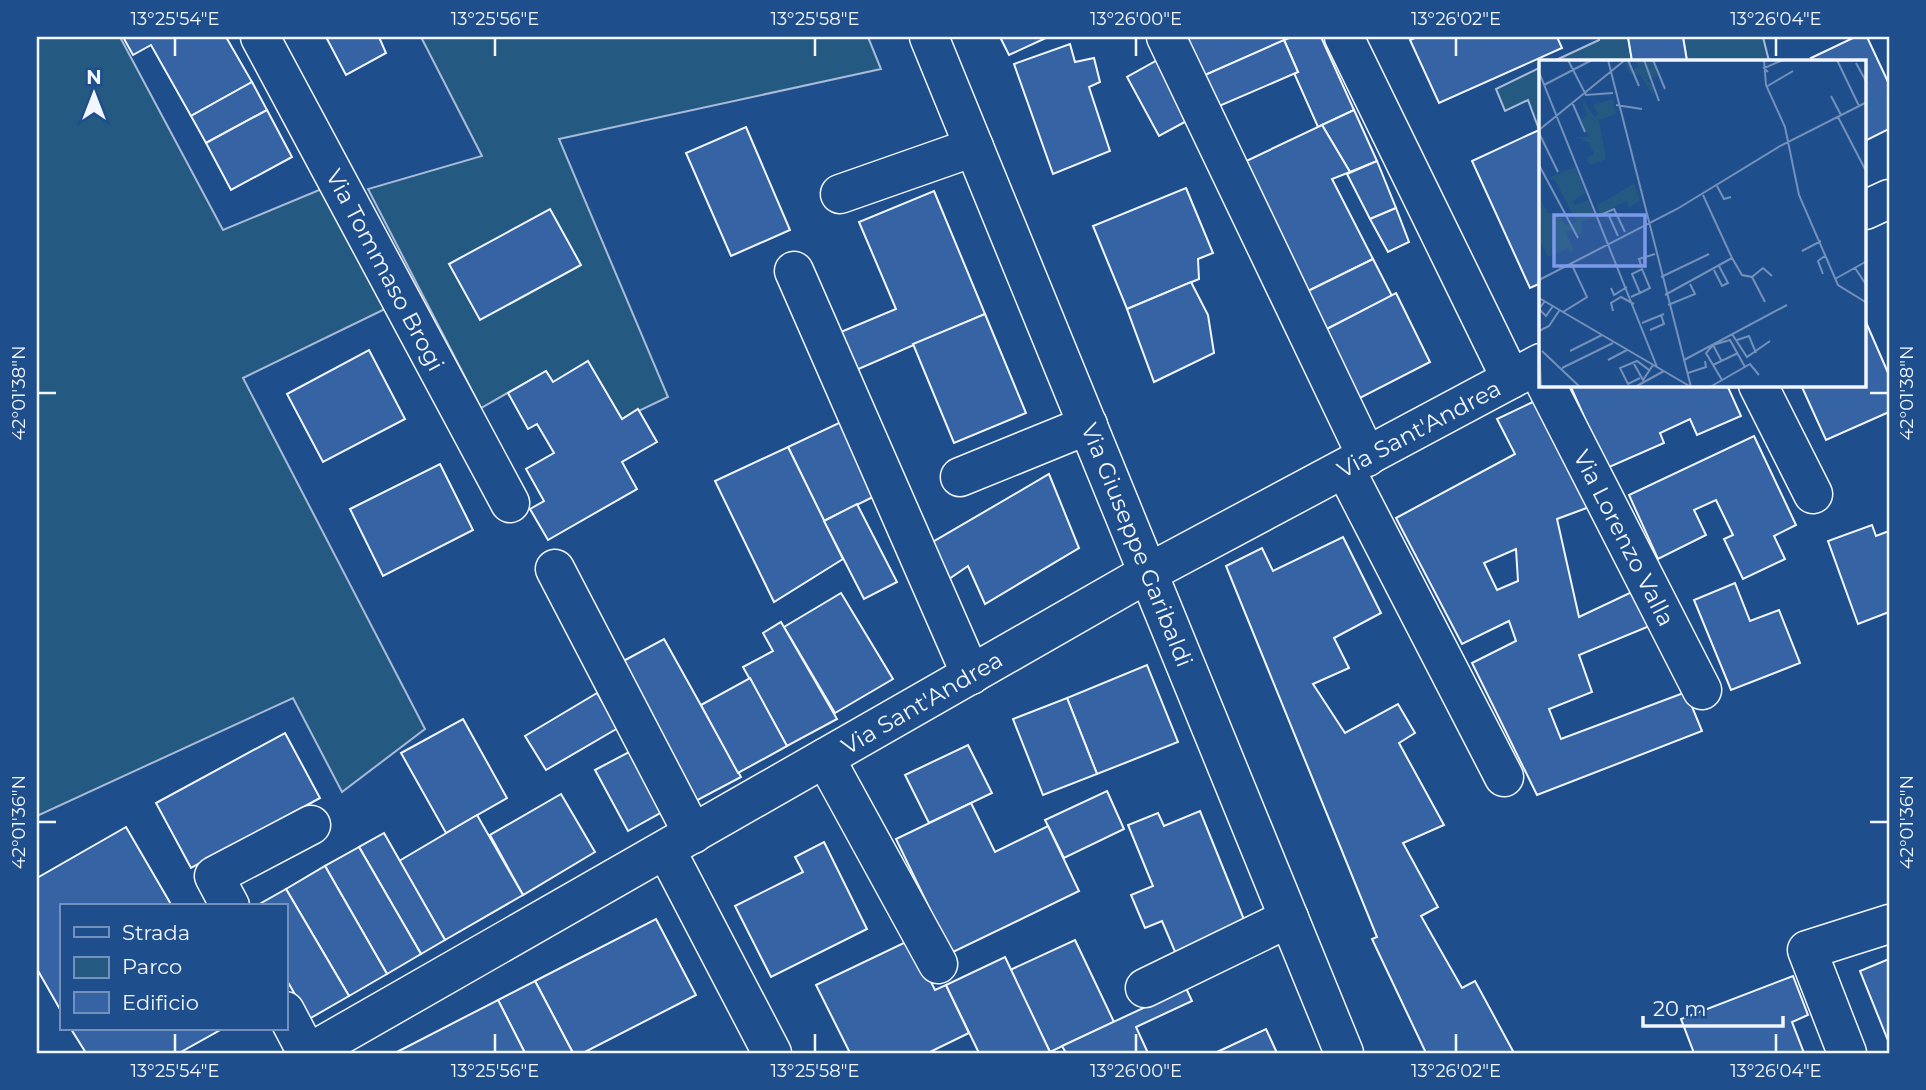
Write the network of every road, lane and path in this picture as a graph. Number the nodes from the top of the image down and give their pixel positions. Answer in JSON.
{"nodes":[{"id":1,"x":260,"y":37,"type":"edge"},
{"id":2,"x":929,"y":37,"type":"edge"},
{"id":3,"x":1166,"y":37,"type":"edge"},
{"id":4,"x":1344,"y":37,"type":"edge"},
{"id":5,"x":974,"y":147,"type":"junction"},
{"id":6,"x":840,"y":194,"type":"dead end"},
{"id":7,"x":1889,"y":199,"type":"edge"},
{"id":8,"x":1867,"y":209,"type":"edge"},
{"id":9,"x":794,"y":271,"type":"dead end"},
{"id":10,"x":1535,"y":373,"type":"edge"},
{"id":11,"x":1542,"y":387,"type":"edge"},
{"id":12,"x":1759,"y":387,"type":"edge"},
{"id":13,"x":1087,"y":425,"type":"junction"},
{"id":14,"x":1356,"y":463,"type":"junction"},
{"id":15,"x":960,"y":477,"type":"dead end"},
{"id":16,"x":1812,"y":494,"type":"dead end"},
{"id":17,"x":510,"y":503,"type":"dead end"},
{"id":18,"x":555,"y":569,"type":"dead end"},
{"id":19,"x":1148,"y":573,"type":"junction"},
{"id":20,"x":971,"y":675,"type":"junction"},
{"id":21,"x":1702,"y":690,"type":"dead end"},
{"id":22,"x":825,"y":758,"type":"junction"},
{"id":23,"x":1504,"y":777,"type":"dead end"},
{"id":24,"x":311,"y":825,"type":"dead end"},
{"id":25,"x":680,"y":842,"type":"junction"},
{"id":26,"x":229,"y":904,"type":"edge"},
{"id":27,"x":1289,"y":918,"type":"junction"},
{"id":28,"x":1889,"y":924,"type":"edge"},
{"id":29,"x":938,"y":964,"type":"dead end"},
{"id":30,"x":1144,"y":988,"type":"dead end"},
{"id":31,"x":287,"y":1015,"type":"edge"},
{"id":32,"x":367,"y":1040,"type":"edge"},
{"id":33,"x":308,"y":1053,"type":"edge"},
{"id":34,"x":772,"y":1053,"type":"edge"},
{"id":35,"x":1345,"y":1053,"type":"edge"},
{"id":36,"x":1847,"y":1053,"type":"edge"}],
"edges":[{"from":1,"to":17,"type":"street","name":"Via Tommaso Brogi"},
{"from":2,"to":5,"type":"street","name":"Via Giuseppe Garibaldi"},
{"from":3,"to":14,"type":"street"},
{"from":4,"to":10,"type":"street","name":"Via Lorenzo Valla"},
{"from":5,"to":6,"type":"street"},
{"from":5,"to":13,"type":"street","name":"Via Giuseppe Garibaldi"},
{"from":7,"to":8,"type":"street"},
{"from":9,"to":20,"type":"street"},
{"from":10,"to":14,"type":"street","name":"Via Sant'Andrea"},
{"from":11,"to":21,"type":"street","name":"Via Lorenzo Valla"},
{"from":12,"to":16,"type":"street"},
{"from":13,"to":15,"type":"street"},
{"from":13,"to":19,"type":"street","name":"Via Giuseppe Garibaldi"},
{"from":14,"to":19,"type":"street","name":"Via Sant'Andrea"},
{"from":14,"to":23,"type":"street"},
{"from":18,"to":25,"type":"street"},
{"from":19,"to":20,"type":"street","name":"Via Sant'Andrea"},
{"from":19,"to":27,"type":"street","name":"Via Giuseppe Garibaldi"},
{"from":20,"to":22,"type":"street","name":"Via Sant'Andrea"},
{"from":22,"to":25,"type":"street","name":"Via Sant'Andrea"},
{"from":22,"to":29,"type":"street"},
{"from":24,"to":26,"type":"street"},
{"from":25,"to":32,"type":"street","name":"Via Sant'Andrea"},
{"from":25,"to":34,"type":"street"},
{"from":27,"to":30,"type":"street"},
{"from":27,"to":35,"type":"street","name":"Via Giuseppe Garibaldi"},
{"from":28,"to":36,"type":"street"},
{"from":31,"to":33,"type":"street"},
{"from":32,"to":33,"type":"street","name":"Via Sant'Andrea"}]}
